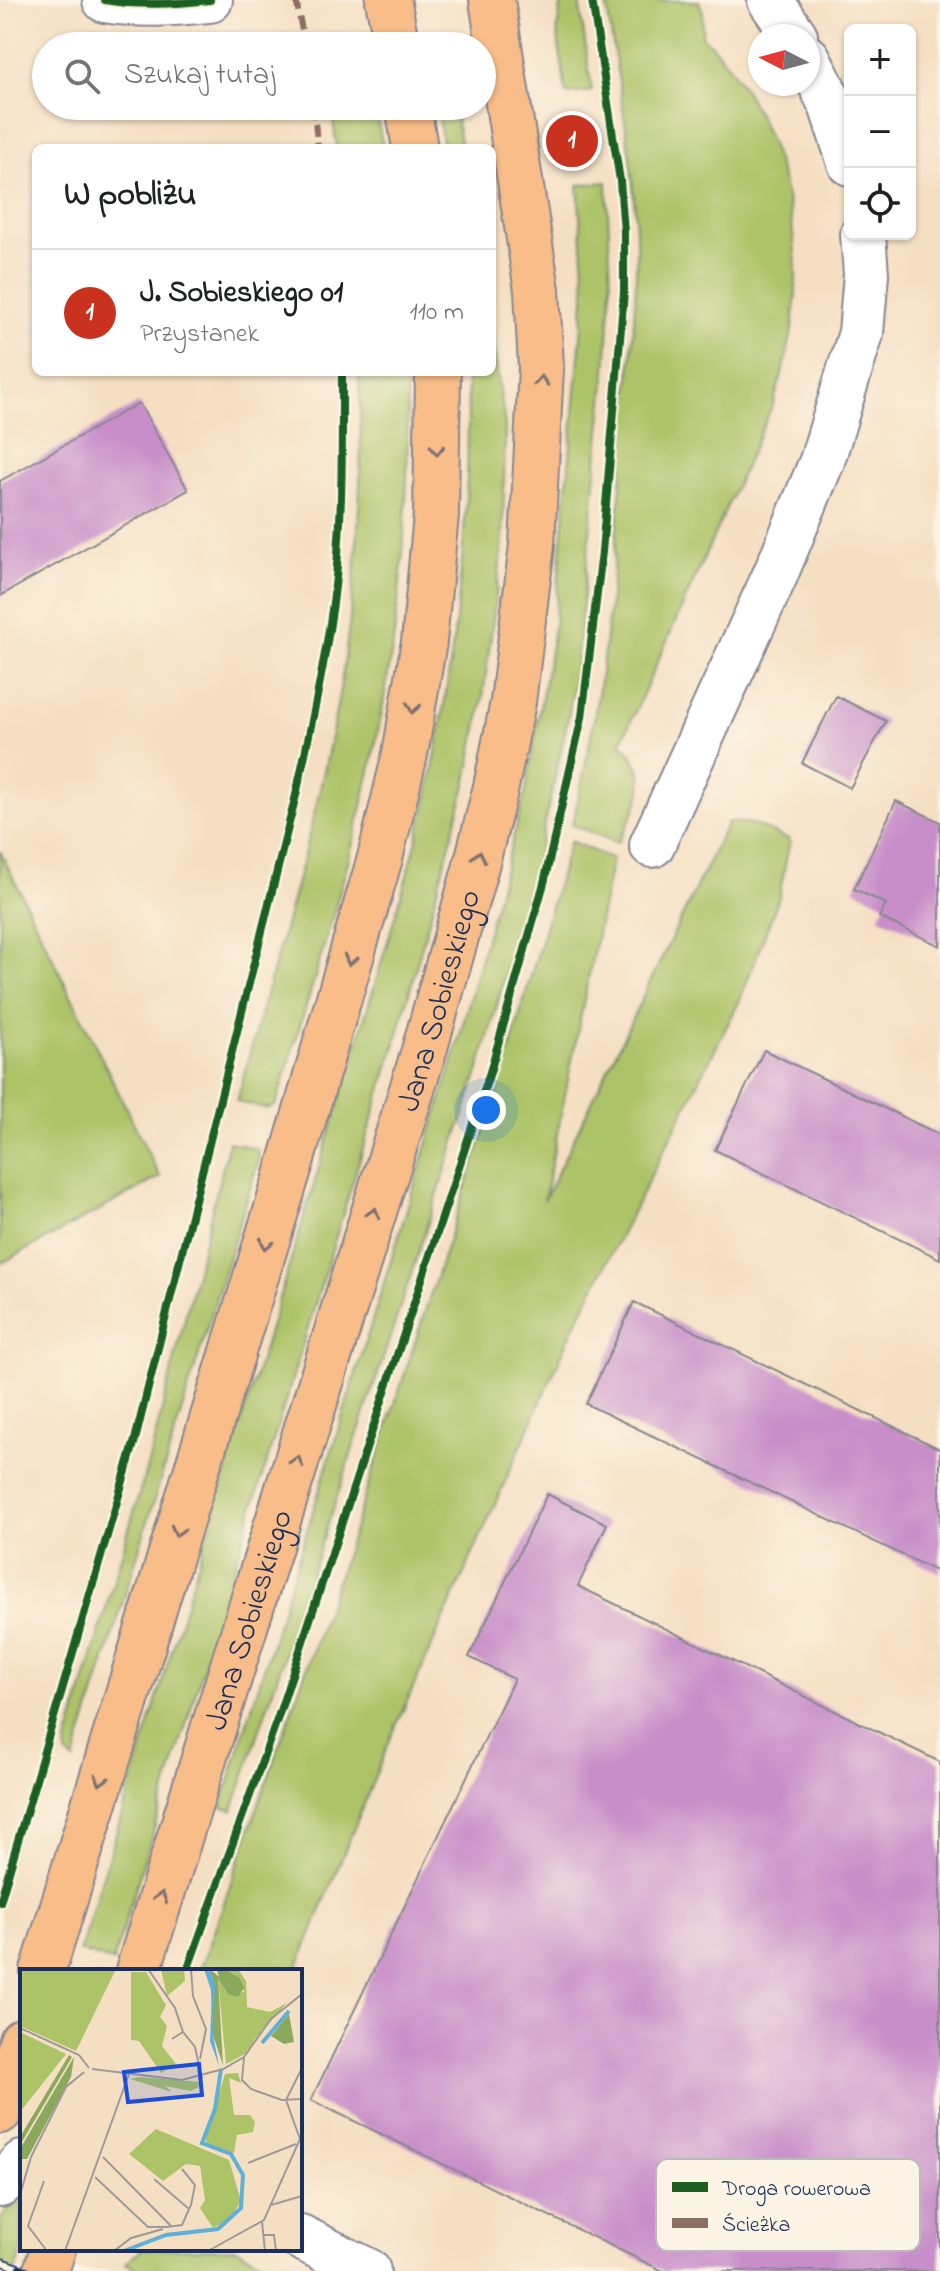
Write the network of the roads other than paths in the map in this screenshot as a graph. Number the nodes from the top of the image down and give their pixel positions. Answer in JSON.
{"nodes":[{"id":1,"x":105,"y":0,"type":"edge"},
{"id":2,"x":210,"y":0,"type":"edge"},
{"id":3,"x":388,"y":0,"type":"edge"},
{"id":4,"x":492,"y":0,"type":"edge"},
{"id":5,"x":770,"y":0,"type":"edge"},
{"id":6,"x":787,"y":24,"type":"edge"},
{"id":7,"x":394,"y":32,"type":"edge"},
{"id":8,"x":820,"y":83,"type":"edge"},
{"id":9,"x":410,"y":120,"type":"edge"},
{"id":10,"x":414,"y":144,"type":"edge"},
{"id":11,"x":844,"y":145,"type":"edge"},
{"id":12,"x":863,"y":240,"type":"edge"},
{"id":13,"x":438,"y":376,"type":"edge"},
{"id":14,"x":652,"y":845,"type":"dead end"},
{"id":15,"x":46,"y":1966,"type":"edge"},
{"id":16,"x":139,"y":1969,"type":"edge"},
{"id":17,"x":13,"y":2052,"type":"edge"},
{"id":18,"x":0,"y":2111,"type":"edge"},
{"id":19,"x":20,"y":2165,"type":"edge"},
{"id":20,"x":0,"y":2185,"type":"edge"},
{"id":21,"x":302,"y":2238,"type":"edge"},
{"id":22,"x":52,"y":2251,"type":"edge"},
{"id":23,"x":46,"y":2271,"type":"edge"},
{"id":24,"x":368,"y":2271,"type":"edge"}],
"edges":[{"from":1,"to":2,"type":"street"},
{"from":3,"to":7,"type":"main road"},
{"from":16,"to":4,"type":"main road","name":"Jana Sobieskiego","one_way":true},
{"from":5,"to":6,"type":"street"},
{"from":8,"to":11,"type":"street"},
{"from":9,"to":10,"type":"main road"},
{"from":12,"to":14,"type":"street"},
{"from":13,"to":15,"type":"main road","one_way":true},
{"from":17,"to":18,"type":"main road"},
{"from":19,"to":20,"type":"street"},
{"from":21,"to":24,"type":"street"},
{"from":22,"to":23,"type":"main road"}]}
